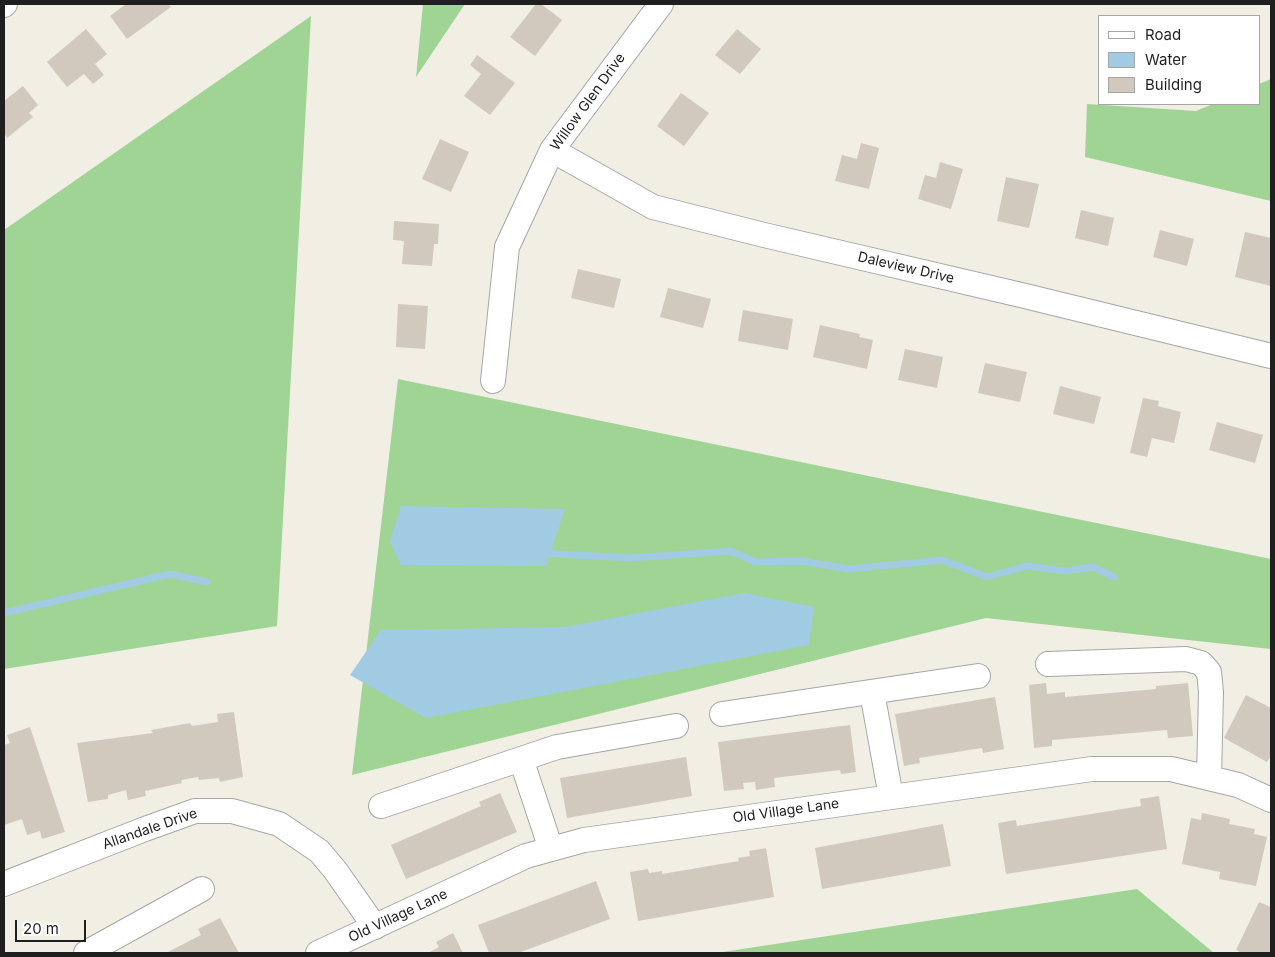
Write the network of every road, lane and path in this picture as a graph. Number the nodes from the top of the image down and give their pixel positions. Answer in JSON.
{"nodes":[{"id":1,"x":661,"y":4,"type":"edge"},
{"id":2,"x":552,"y":150,"type":"junction"},
{"id":3,"x":1271,"y":356,"type":"edge"},
{"id":4,"x":493,"y":381,"type":"dead end"},
{"id":5,"x":1048,"y":664,"type":"dead end"},
{"id":6,"x":978,"y":676,"type":"dead end"},
{"id":7,"x":872,"y":692,"type":"junction"},
{"id":8,"x":722,"y":714,"type":"dead end"},
{"id":9,"x":676,"y":726,"type":"dead end"},
{"id":10,"x":520,"y":759,"type":"junction"},
{"id":11,"x":1209,"y":778,"type":"junction"},
{"id":12,"x":891,"y":796,"type":"junction"},
{"id":13,"x":1271,"y":800,"type":"edge"},
{"id":14,"x":381,"y":806,"type":"dead end"},
{"id":15,"x":551,"y":849,"type":"junction"},
{"id":16,"x":4,"y":884,"type":"edge"},
{"id":17,"x":202,"y":889,"type":"dead end"},
{"id":18,"x":374,"y":927,"type":"junction"},
{"id":19,"x":86,"y":953,"type":"edge"},
{"id":20,"x":318,"y":953,"type":"edge"}],
"edges":[{"from":1,"to":2,"type":"street","name":"Willow Glen Drive"},
{"from":2,"to":3,"type":"street","name":"Daleview Drive"},
{"from":2,"to":4,"type":"street","name":"Willow Glen Drive"},
{"from":5,"to":11,"type":"street"},
{"from":6,"to":7,"type":"street"},
{"from":7,"to":8,"type":"street"},
{"from":7,"to":12,"type":"street"},
{"from":9,"to":10,"type":"street"},
{"from":10,"to":14,"type":"street"},
{"from":10,"to":15,"type":"street"},
{"from":11,"to":12,"type":"street","name":"Old Village Lane"},
{"from":11,"to":13,"type":"street","name":"Old Village Lane"},
{"from":12,"to":15,"type":"street","name":"Old Village Lane"},
{"from":15,"to":18,"type":"street","name":"Old Village Lane"},
{"from":16,"to":18,"type":"street","name":"Allandale Drive"},
{"from":17,"to":19,"type":"street"},
{"from":18,"to":20,"type":"street","name":"Old Village Lane"}]}
